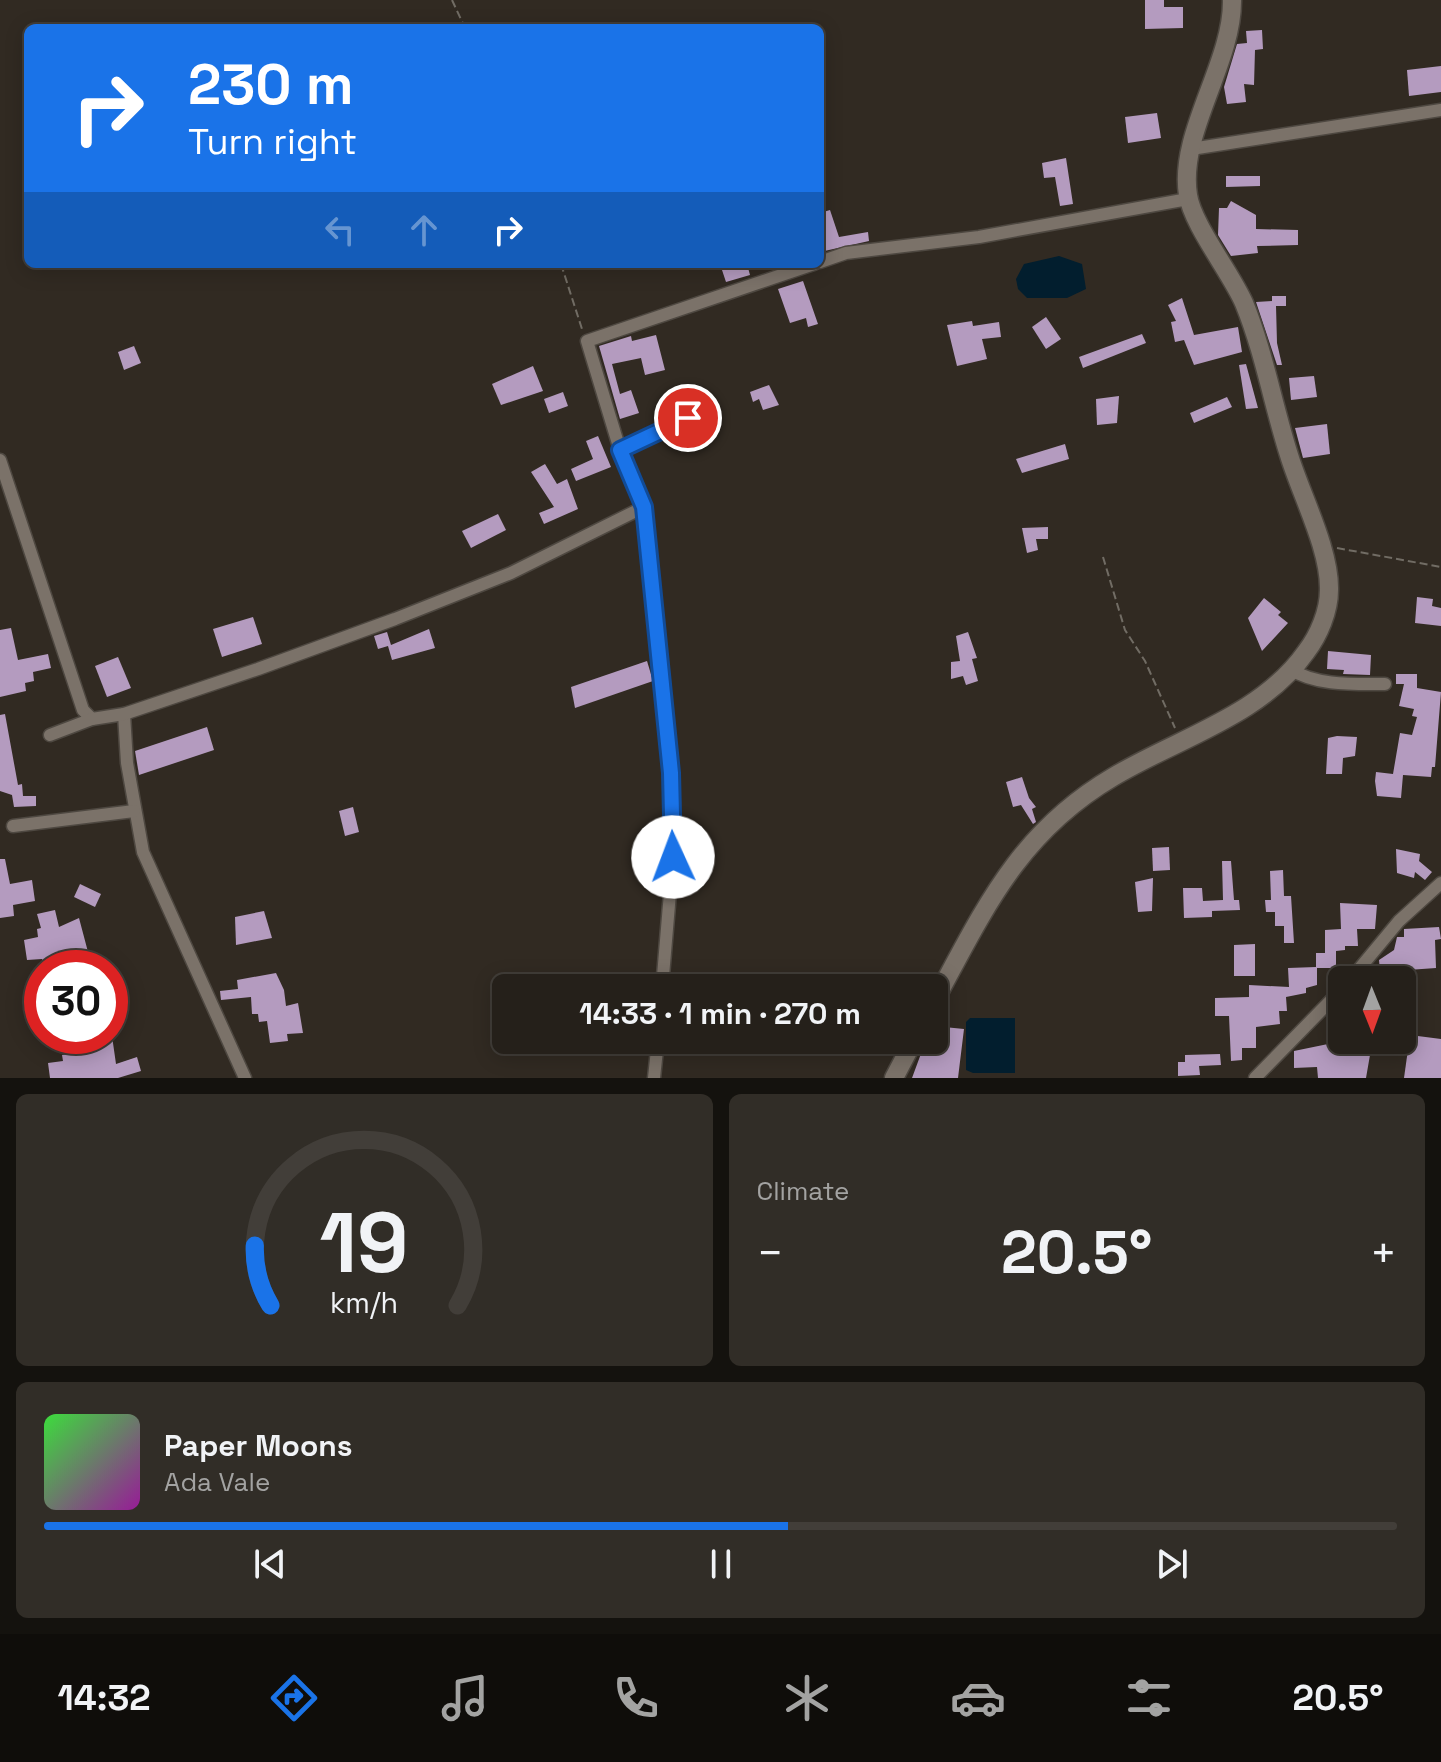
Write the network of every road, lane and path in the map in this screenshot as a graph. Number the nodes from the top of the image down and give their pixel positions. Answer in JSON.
{"nodes":[{"id":1,"x":452,"y":0,"type":"edge"},
{"id":2,"x":1232,"y":0,"type":"edge"},
{"id":3,"x":463,"y":24,"type":"edge"},
{"id":4,"x":1441,"y":110,"type":"edge"},
{"id":5,"x":1191,"y":149,"type":"junction"},
{"id":6,"x":1188,"y":199,"type":"junction"},
{"id":7,"x":824,"y":261,"type":"edge"},
{"id":8,"x":562,"y":268,"type":"edge"},
{"id":9,"x":802,"y":268,"type":"edge"},
{"id":10,"x":587,"y":341,"type":"junction"},
{"id":11,"x":688,"y":418,"type":"dead end"},
{"id":12,"x":620,"y":450,"type":"junction"},
{"id":13,"x":0,"y":460,"type":"edge"},
{"id":14,"x":644,"y":507,"type":"junction"},
{"id":15,"x":1320,"y":545,"type":"junction"},
{"id":16,"x":1103,"y":557,"type":"dead end"},
{"id":17,"x":1441,"y":567,"type":"edge"},
{"id":18,"x":1290,"y":669,"type":"junction"},
{"id":19,"x":1385,"y":684,"type":"dead end"},
{"id":20,"x":124,"y":714,"type":"junction"},
{"id":21,"x":92,"y":719,"type":"junction"},
{"id":22,"x":50,"y":735,"type":"dead end"},
{"id":23,"x":1181,"y":740,"type":"junction"},
{"id":24,"x":134,"y":811,"type":"junction"},
{"id":25,"x":13,"y":826,"type":"dead end"},
{"id":26,"x":1441,"y":883,"type":"edge"},
{"id":27,"x":1362,"y":966,"type":"edge"},
{"id":28,"x":663,"y":974,"type":"edge"},
{"id":29,"x":948,"y":976,"type":"edge"},
{"id":30,"x":1328,"y":1003,"type":"edge"},
{"id":31,"x":657,"y":1054,"type":"edge"},
{"id":32,"x":907,"y":1054,"type":"edge"},
{"id":33,"x":245,"y":1078,"type":"edge"},
{"id":34,"x":654,"y":1078,"type":"edge"},
{"id":35,"x":894,"y":1078,"type":"edge"},
{"id":36,"x":1255,"y":1078,"type":"edge"}],
"edges":[{"from":1,"to":3,"type":"path"},
{"from":2,"to":5,"type":"main road"},
{"from":4,"to":5,"type":"street"},
{"from":5,"to":6,"type":"main road"},
{"from":6,"to":7,"type":"street"},
{"from":6,"to":15,"type":"main road"},
{"from":8,"to":10,"type":"path"},
{"from":9,"to":10,"type":"street"},
{"from":10,"to":12,"type":"street"},
{"from":11,"to":12,"type":"lane"},
{"from":12,"to":14,"type":"street"},
{"from":13,"to":21,"type":"street"},
{"from":14,"to":20,"type":"street"},
{"from":14,"to":28,"type":"street"},
{"from":15,"to":17,"type":"path"},
{"from":15,"to":18,"type":"main road"},
{"from":16,"to":23,"type":"path"},
{"from":18,"to":19,"type":"street"},
{"from":18,"to":23,"type":"main road"},
{"from":20,"to":21,"type":"street"},
{"from":20,"to":24,"type":"street"},
{"from":21,"to":22,"type":"street"},
{"from":23,"to":29,"type":"main road"},
{"from":24,"to":25,"type":"street"},
{"from":24,"to":33,"type":"street"},
{"from":26,"to":27,"type":"street"},
{"from":30,"to":36,"type":"street"},
{"from":31,"to":34,"type":"street"},
{"from":32,"to":35,"type":"main road"}]}
